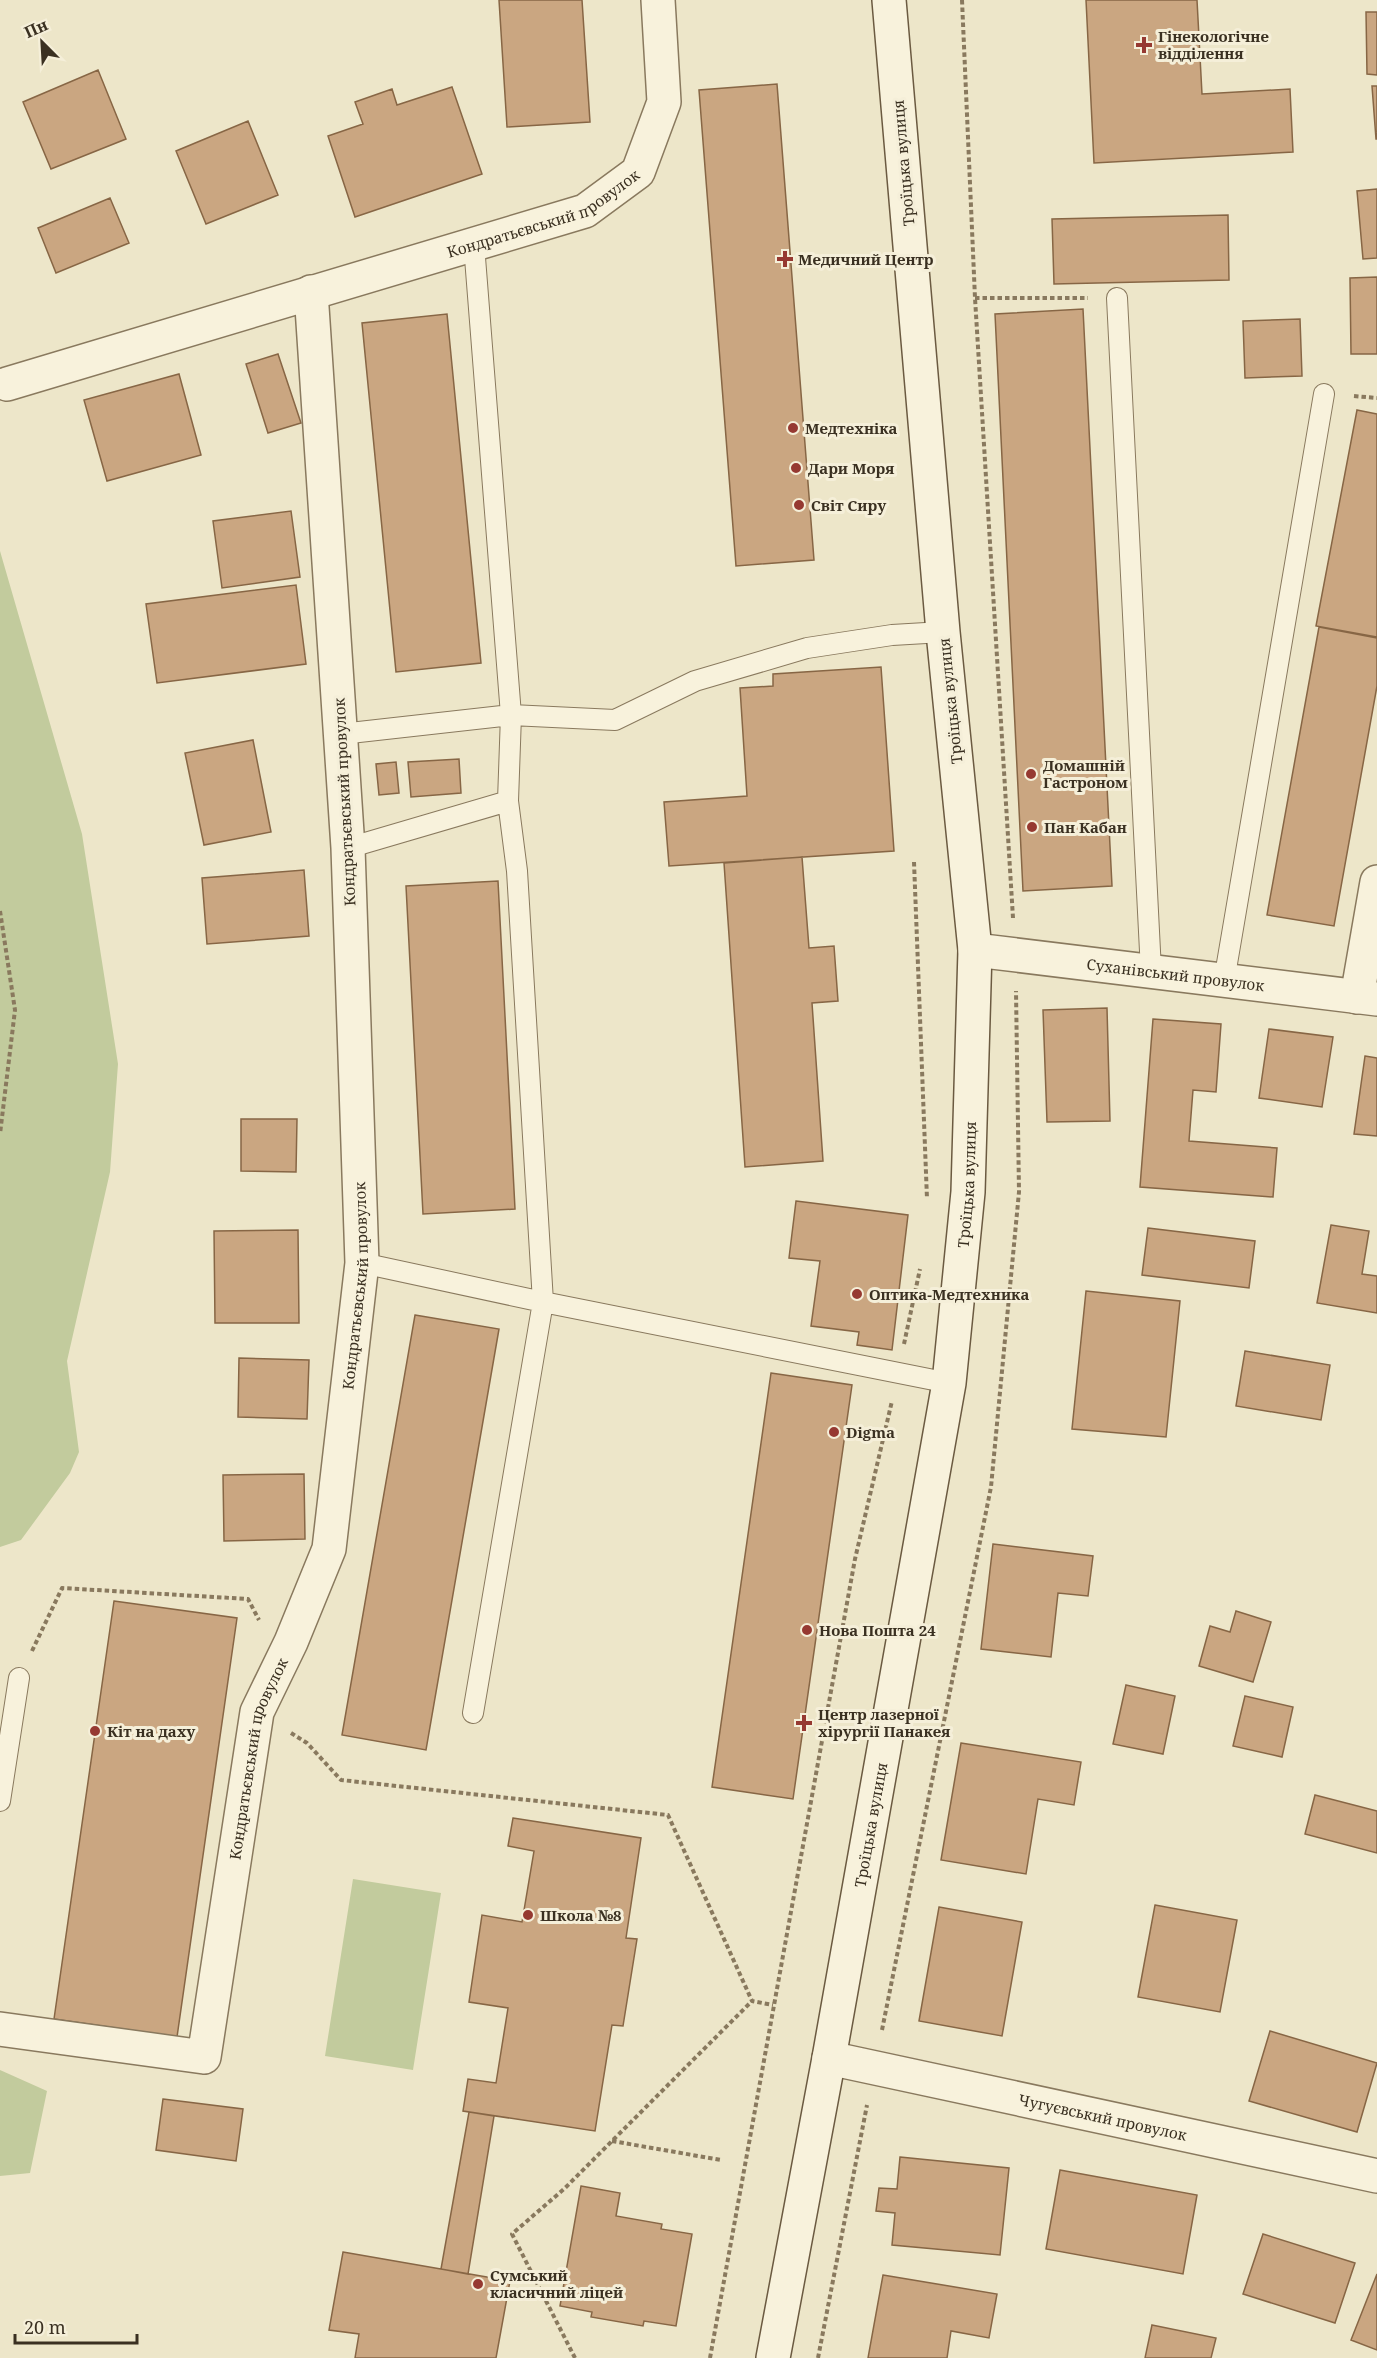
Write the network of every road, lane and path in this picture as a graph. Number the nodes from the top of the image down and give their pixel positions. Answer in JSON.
{"nodes":[{"id":1,"x":658,"y":0,"type":"edge"},
{"id":2,"x":889,"y":0,"type":"edge"},
{"id":3,"x":474,"y":245,"type":"junction"},
{"id":4,"x":311,"y":292,"type":"junction"},
{"id":5,"x":975,"y":298,"type":"dead end"},
{"id":6,"x":1117,"y":298,"type":"joint"},
{"id":7,"x":7,"y":384,"type":"dead end"},
{"id":8,"x":1324,"y":394,"type":"dead end"},
{"id":9,"x":943,"y":632,"type":"junction"},
{"id":10,"x":511,"y":715,"type":"junction"},
{"id":11,"x":341,"y":734,"type":"junction"},
{"id":12,"x":508,"y":801,"type":"junction"},
{"id":13,"x":348,"y":848,"type":"junction"},
{"id":14,"x":914,"y":862,"type":"dead end"},
{"id":15,"x":1377,"y":882,"type":"edge"},
{"id":16,"x":0,"y":912,"type":"edge"},
{"id":17,"x":975,"y":950,"type":"junction"},
{"id":18,"x":1151,"y":971,"type":"junction"},
{"id":19,"x":1224,"y":981,"type":"junction"},
{"id":20,"x":1367,"y":998,"type":"edge"},
{"id":21,"x":0,"y":1134,"type":"edge"},
{"id":22,"x":927,"y":1206,"type":"dead end"},
{"id":23,"x":362,"y":1263,"type":"junction"},
{"id":24,"x":921,"y":1263,"type":"dead end"},
{"id":25,"x":543,"y":1302,"type":"junction"},
{"id":26,"x":898,"y":1374,"type":"junction"},
{"id":27,"x":949,"y":1383,"type":"junction"},
{"id":28,"x":291,"y":1642,"type":"junction"},
{"id":29,"x":19,"y":1677,"type":"joint"},
{"id":30,"x":257,"y":1712,"type":"junction"},
{"id":31,"x":473,"y":1713,"type":"dead end"},
{"id":32,"x":0,"y":1801,"type":"edge"},
{"id":33,"x":752,"y":2001,"type":"junction"},
{"id":34,"x":773,"y":2006,"type":"junction"},
{"id":35,"x":0,"y":2029,"type":"edge"},
{"id":36,"x":829,"y":2058,"type":"junction"},
{"id":37,"x":612,"y":2142,"type":"junction"},
{"id":38,"x":721,"y":2160,"type":"dead end"},
{"id":39,"x":1377,"y":2176,"type":"edge"},
{"id":40,"x":575,"y":2358,"type":"edge"},
{"id":41,"x":710,"y":2358,"type":"edge"},
{"id":42,"x":773,"y":2358,"type":"edge"}],
"edges":[{"from":1,"to":3,"type":"street","name":"Кондратьєвський провулок"},
{"from":2,"to":9,"type":"street","name":"Троїцька вулиця"},
{"from":3,"to":4,"type":"street","name":"Кондратьєвський провулок"},
{"from":3,"to":10,"type":"lane"},
{"from":4,"to":7,"type":"street","name":"Кондратьєвський провулок"},
{"from":4,"to":11,"type":"street","name":"Кондратьєвський провулок"},
{"from":5,"to":6,"type":"path"},
{"from":6,"to":18,"type":"lane"},
{"from":8,"to":19,"type":"lane"},
{"from":9,"to":10,"type":"lane"},
{"from":9,"to":17,"type":"street","name":"Троїцька вулиця"},
{"from":10,"to":11,"type":"lane"},
{"from":10,"to":12,"type":"lane"},
{"from":11,"to":13,"type":"street","name":"Кондратьєвський провулок"},
{"from":12,"to":13,"type":"lane"},
{"from":12,"to":25,"type":"lane"},
{"from":13,"to":23,"type":"street","name":"Кондратьєвський провулок"},
{"from":14,"to":22,"type":"path"},
{"from":15,"to":20,"type":"street"},
{"from":16,"to":21,"type":"path"},
{"from":17,"to":18,"type":"street","name":"Суханівський провулок"},
{"from":17,"to":27,"type":"street","name":"Троїцька вулиця"},
{"from":18,"to":19,"type":"street","name":"Суханівський провулок"},
{"from":19,"to":20,"type":"street","name":"Суханівський провулок"},
{"from":23,"to":25,"type":"lane"},
{"from":23,"to":28,"type":"street","name":"Кондратьєвський провулок"},
{"from":24,"to":26,"type":"path"},
{"from":25,"to":26,"type":"lane"},
{"from":25,"to":31,"type":"lane"},
{"from":26,"to":27,"type":"lane"},
{"from":26,"to":34,"type":"path"},
{"from":27,"to":36,"type":"street","name":"Троїцька вулиця"},
{"from":28,"to":29,"type":"path"},
{"from":28,"to":30,"type":"street","name":"Кондратьєвський провулок"},
{"from":29,"to":32,"type":"lane"},
{"from":30,"to":33,"type":"path"},
{"from":30,"to":35,"type":"street","name":"Кондратьєвський провулок"},
{"from":33,"to":34,"type":"path"},
{"from":33,"to":37,"type":"path"},
{"from":34,"to":41,"type":"path"},
{"from":36,"to":39,"type":"street","name":"Чугуєвський провулок"},
{"from":36,"to":42,"type":"street","name":"Троїцька вулиця"},
{"from":37,"to":38,"type":"path"},
{"from":37,"to":40,"type":"path"}]}
